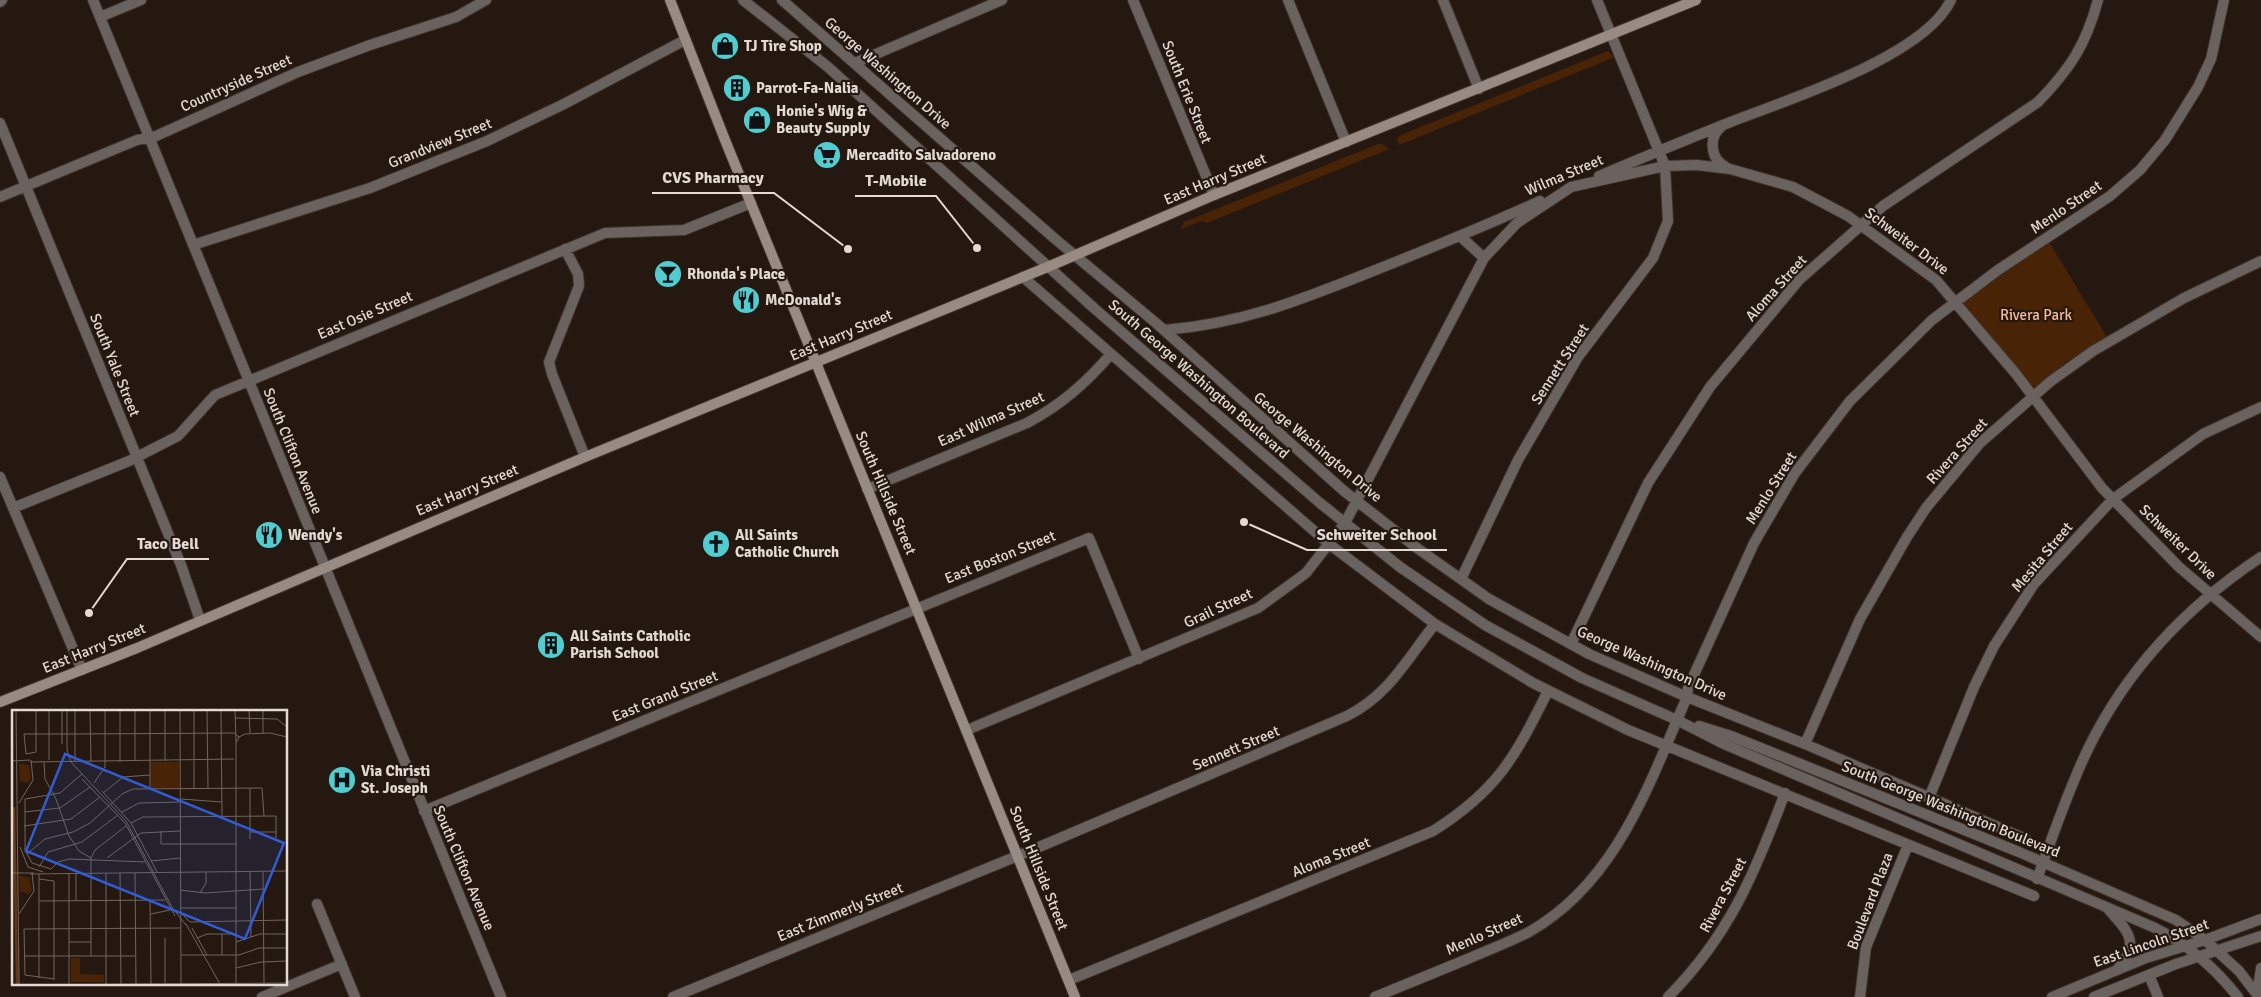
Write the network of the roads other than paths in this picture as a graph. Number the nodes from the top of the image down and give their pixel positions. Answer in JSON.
{"nodes":[{"id":1,"x":93,"y":0,"type":"edge"},
{"id":2,"x":141,"y":0,"type":"edge"},
{"id":3,"x":486,"y":0,"type":"edge"},
{"id":4,"x":670,"y":0,"type":"edge"},
{"id":5,"x":743,"y":0,"type":"edge"},
{"id":6,"x":782,"y":0,"type":"edge"},
{"id":7,"x":1002,"y":0,"type":"edge"},
{"id":8,"x":1133,"y":0,"type":"edge"},
{"id":9,"x":1288,"y":0,"type":"edge"},
{"id":10,"x":1443,"y":0,"type":"edge"},
{"id":11,"x":1597,"y":0,"type":"edge"},
{"id":12,"x":1696,"y":0,"type":"edge"},
{"id":13,"x":1951,"y":0,"type":"edge"},
{"id":14,"x":2098,"y":0,"type":"edge"},
{"id":15,"x":2224,"y":0,"type":"edge"},
{"id":16,"x":982,"y":4,"type":"edge"},
{"id":17,"x":100,"y":17,"type":"junction"},
{"id":18,"x":1612,"y":34,"type":"junction"},
{"id":19,"x":685,"y":40,"type":"junction"},
{"id":20,"x":855,"y":63,"type":"junction"},
{"id":21,"x":1479,"y":89,"type":"junction"},
{"id":22,"x":0,"y":123,"type":"edge"},
{"id":23,"x":1723,"y":126,"type":"junction"},
{"id":24,"x":149,"y":138,"type":"junction"},
{"id":25,"x":1346,"y":142,"type":"junction"},
{"id":26,"x":1660,"y":151,"type":"junction"},
{"id":27,"x":1665,"y":166,"type":"junction"},
{"id":28,"x":1730,"y":169,"type":"junction"},
{"id":29,"x":26,"y":187,"type":"junction"},
{"id":30,"x":1571,"y":187,"type":"junction"},
{"id":31,"x":1214,"y":195,"type":"junction"},
{"id":32,"x":0,"y":198,"type":"edge"},
{"id":33,"x":751,"y":203,"type":"junction"},
{"id":34,"x":1861,"y":225,"type":"junction"},
{"id":35,"x":1461,"y":237,"type":"junction"},
{"id":36,"x":193,"y":244,"type":"junction"},
{"id":37,"x":565,"y":249,"type":"junction"},
{"id":38,"x":1075,"y":256,"type":"junction"},
{"id":39,"x":1484,"y":258,"type":"junction"},
{"id":40,"x":2261,"y":260,"type":"edge"},
{"id":41,"x":1050,"y":266,"type":"junction"},
{"id":42,"x":1022,"y":278,"type":"junction"},
{"id":43,"x":1956,"y":302,"type":"junction"},
{"id":44,"x":1164,"y":330,"type":"junction"},
{"id":45,"x":1111,"y":354,"type":"junction"},
{"id":46,"x":816,"y":363,"type":"junction"},
{"id":47,"x":248,"y":380,"type":"junction"},
{"id":48,"x":2033,"y":396,"type":"junction"},
{"id":49,"x":2261,"y":407,"type":"edge"},
{"id":50,"x":137,"y":457,"type":"junction"},
{"id":51,"x":585,"y":457,"type":"junction"},
{"id":52,"x":0,"y":476,"type":"edge"},
{"id":53,"x":868,"y":489,"type":"junction"},
{"id":54,"x":2113,"y":499,"type":"junction"},
{"id":55,"x":1357,"y":501,"type":"junction"},
{"id":56,"x":13,"y":508,"type":"junction"},
{"id":57,"x":1345,"y":523,"type":"junction"},
{"id":58,"x":1329,"y":544,"type":"junction"},
{"id":59,"x":2261,"y":557,"type":"edge"},
{"id":60,"x":324,"y":566,"type":"junction"},
{"id":61,"x":1461,"y":579,"type":"junction"},
{"id":62,"x":2211,"y":594,"type":"junction"},
{"id":63,"x":917,"y":607,"type":"junction"},
{"id":64,"x":200,"y":620,"type":"junction"},
{"id":65,"x":1435,"y":624,"type":"junction"},
{"id":66,"x":2261,"y":637,"type":"edge"},
{"id":67,"x":1571,"y":644,"type":"junction"},
{"id":68,"x":1139,"y":659,"type":"junction"},
{"id":69,"x":82,"y":670,"type":"junction"},
{"id":70,"x":1548,"y":691,"type":"junction"},
{"id":71,"x":1687,"y":697,"type":"junction"},
{"id":72,"x":0,"y":702,"type":"edge"},
{"id":73,"x":1678,"y":720,"type":"junction"},
{"id":74,"x":967,"y":730,"type":"junction"},
{"id":75,"x":1805,"y":744,"type":"junction"},
{"id":76,"x":1666,"y":745,"type":"junction"},
{"id":77,"x":1785,"y":793,"type":"junction"},
{"id":78,"x":1929,"y":798,"type":"junction"},
{"id":79,"x":424,"y":811,"type":"junction"},
{"id":80,"x":2026,"y":839,"type":"dead end"},
{"id":81,"x":1908,"y":846,"type":"junction"},
{"id":82,"x":1018,"y":856,"type":"junction"},
{"id":83,"x":2043,"y":862,"type":"junction"},
{"id":84,"x":2037,"y":879,"type":"junction"},
{"id":85,"x":2034,"y":896,"type":"dead end"},
{"id":86,"x":318,"y":904,"type":"dead end"},
{"id":87,"x":2107,"y":908,"type":"junction"},
{"id":88,"x":2261,"y":919,"type":"edge"},
{"id":89,"x":2261,"y":936,"type":"edge"},
{"id":90,"x":2206,"y":940,"type":"junction"},
{"id":91,"x":2186,"y":946,"type":"junction"},
{"id":92,"x":2218,"y":952,"type":"junction"},
{"id":93,"x":2199,"y":957,"type":"junction"},
{"id":94,"x":342,"y":964,"type":"junction"},
{"id":95,"x":2261,"y":968,"type":"edge"},
{"id":96,"x":2117,"y":970,"type":"junction"},
{"id":97,"x":2149,"y":975,"type":"junction"},
{"id":98,"x":1069,"y":980,"type":"junction"},
{"id":99,"x":2261,"y":990,"type":"edge"},
{"id":100,"x":1380,"y":996,"type":"edge"},
{"id":101,"x":262,"y":997,"type":"edge"},
{"id":102,"x":355,"y":997,"type":"edge"},
{"id":103,"x":501,"y":997,"type":"edge"},
{"id":104,"x":673,"y":997,"type":"edge"},
{"id":105,"x":1075,"y":997,"type":"edge"},
{"id":106,"x":1668,"y":997,"type":"edge"},
{"id":107,"x":1860,"y":997,"type":"edge"},
{"id":108,"x":2052,"y":997,"type":"edge"},
{"id":109,"x":2094,"y":997,"type":"edge"},
{"id":110,"x":2158,"y":997,"type":"edge"},
{"id":111,"x":2238,"y":997,"type":"edge"},
{"id":112,"x":2259,"y":997,"type":"edge"}],
"edges":[{"from":1,"to":17,"type":"street","name":"South Clifton Avenue"},
{"from":2,"to":17,"type":"street"},
{"from":3,"to":24,"type":"street","name":"Countryside Street"},
{"from":4,"to":19,"type":"main road","name":"South Hillside Street"},
{"from":5,"to":41,"type":"street","name":"South George Washington Boulevard"},
{"from":6,"to":20,"type":"street","name":"George Washington Drive"},
{"from":7,"to":16,"type":"street"},
{"from":8,"to":31,"type":"street","name":"South Erie Street"},
{"from":9,"to":25,"type":"street"},
{"from":10,"to":21,"type":"street"},
{"from":11,"to":18,"type":"street","name":"Sennett Street"},
{"from":12,"to":18,"type":"main road","name":"East Harry Street"},
{"from":13,"to":23,"type":"street","name":"Wilma Street"},
{"from":14,"to":34,"type":"street","name":"Aloma Street"},
{"from":15,"to":43,"type":"street","name":"Menlo Street"},
{"from":16,"to":20,"type":"street"},
{"from":17,"to":24,"type":"street","name":"South Clifton Avenue"},
{"from":18,"to":21,"type":"main road","name":"East Harry Street"},
{"from":18,"to":26,"type":"street","name":"Sennett Street"},
{"from":19,"to":33,"type":"main road","name":"South Hillside Street"},
{"from":19,"to":36,"type":"street","name":"Grandview Street"},
{"from":20,"to":38,"type":"street","name":"George Washington Drive"},
{"from":21,"to":25,"type":"main road","name":"East Harry Street"},
{"from":22,"to":29,"type":"street","name":"South Yale Street"},
{"from":23,"to":26,"type":"street","name":"Wilma Street"},
{"from":23,"to":28,"type":"street"},
{"from":24,"to":29,"type":"street","name":"Countryside Street"},
{"from":24,"to":36,"type":"street","name":"South Clifton Avenue"},
{"from":25,"to":31,"type":"main road","name":"East Harry Street"},
{"from":26,"to":27,"type":"street","name":"Sennett Street"},
{"from":26,"to":30,"type":"street","name":"Wilma Street"},
{"from":27,"to":28,"type":"street","name":"Schweiter Drive"},
{"from":27,"to":30,"type":"street","name":"Schweiter Drive"},
{"from":27,"to":61,"type":"street","name":"Sennett Street"},
{"from":28,"to":34,"type":"street","name":"Schweiter Drive"},
{"from":29,"to":32,"type":"street","name":"Countryside Street"},
{"from":29,"to":50,"type":"street","name":"South Yale Street"},
{"from":30,"to":35,"type":"street","name":"Wilma Street"},
{"from":30,"to":39,"type":"street","name":"Grail Street"},
{"from":31,"to":38,"type":"main road","name":"East Harry Street"},
{"from":33,"to":37,"type":"street","name":"East Osie Street"},
{"from":33,"to":46,"type":"main road","name":"South Hillside Street"},
{"from":34,"to":43,"type":"street","name":"Schweiter Drive"},
{"from":34,"to":67,"type":"street","name":"Aloma Street"},
{"from":35,"to":39,"type":"street"},
{"from":35,"to":44,"type":"street","name":"Wilma Street"},
{"from":36,"to":47,"type":"street","name":"South Clifton Avenue"},
{"from":37,"to":47,"type":"street","name":"East Osie Street"},
{"from":37,"to":51,"type":"street"},
{"from":38,"to":41,"type":"main road","name":"East Harry Street"},
{"from":38,"to":44,"type":"street","name":"George Washington Drive"},
{"from":39,"to":55,"type":"street","name":"Grail Street"},
{"from":40,"to":48,"type":"street","name":"Rivera Street"},
{"from":41,"to":42,"type":"main road","name":"East Harry Street"},
{"from":41,"to":57,"type":"street","name":"South George Washington Boulevard"},
{"from":42,"to":45,"type":"street"},
{"from":42,"to":46,"type":"main road","name":"East Harry Street"},
{"from":43,"to":48,"type":"street","name":"Schweiter Drive"},
{"from":43,"to":71,"type":"street","name":"Menlo Street"},
{"from":44,"to":55,"type":"street","name":"George Washington Drive"},
{"from":45,"to":53,"type":"street","name":"East Wilma Street"},
{"from":45,"to":58,"type":"street"},
{"from":46,"to":51,"type":"main road","name":"East Harry Street"},
{"from":46,"to":53,"type":"main road","name":"South Hillside Street"},
{"from":47,"to":50,"type":"street","name":"East Osie Street"},
{"from":47,"to":60,"type":"street","name":"South Clifton Avenue"},
{"from":48,"to":54,"type":"street","name":"Schweiter Drive"},
{"from":48,"to":75,"type":"street","name":"Rivera Street"},
{"from":49,"to":54,"type":"street","name":"Mesita Street"},
{"from":50,"to":56,"type":"street","name":"East Osie Street"},
{"from":50,"to":64,"type":"street","name":"South Yale Street"},
{"from":51,"to":60,"type":"main road","name":"East Harry Street"},
{"from":52,"to":56,"type":"street"},
{"from":53,"to":63,"type":"main road","name":"South Hillside Street"},
{"from":54,"to":62,"type":"street","name":"Schweiter Drive"},
{"from":54,"to":78,"type":"street","name":"Mesita Street"},
{"from":55,"to":57,"type":"street","name":"Grail Street"},
{"from":55,"to":61,"type":"street","name":"George Washington Drive"},
{"from":56,"to":69,"type":"street"},
{"from":57,"to":58,"type":"street","name":"Grail Street"},
{"from":57,"to":73,"type":"street","name":"South George Washington Boulevard"},
{"from":58,"to":65,"type":"street"},
{"from":58,"to":68,"type":"street","name":"Grail Street"},
{"from":59,"to":62,"type":"street"},
{"from":60,"to":64,"type":"main road","name":"East Harry Street"},
{"from":60,"to":79,"type":"street","name":"South Clifton Avenue"},
{"from":61,"to":67,"type":"street","name":"George Washington Drive"},
{"from":62,"to":66,"type":"street","name":"Schweiter Drive"},
{"from":62,"to":83,"type":"street"},
{"from":63,"to":68,"type":"street","name":"East Boston Street"},
{"from":63,"to":74,"type":"main road","name":"South Hillside Street"},
{"from":63,"to":79,"type":"street","name":"East Grand Street"},
{"from":64,"to":69,"type":"main road","name":"East Harry Street"},
{"from":65,"to":70,"type":"street"},
{"from":65,"to":82,"type":"street","name":"Sennett Street"},
{"from":67,"to":71,"type":"street","name":"George Washington Drive"},
{"from":68,"to":74,"type":"street","name":"Grail Street"},
{"from":69,"to":72,"type":"main road","name":"East Harry Street"},
{"from":70,"to":76,"type":"street"},
{"from":70,"to":98,"type":"street","name":"Aloma Street"},
{"from":71,"to":73,"type":"street","name":"Menlo Street"},
{"from":71,"to":75,"type":"street","name":"George Washington Drive"},
{"from":73,"to":76,"type":"street","name":"Menlo Street"},
{"from":73,"to":83,"type":"street","name":"South George Washington Boulevard"},
{"from":73,"to":84,"type":"street","name":"South George Washington Boulevard"},
{"from":74,"to":82,"type":"main road","name":"South Hillside Street"},
{"from":75,"to":78,"type":"street","name":"George Washington Drive"},
{"from":76,"to":77,"type":"street"},
{"from":76,"to":100,"type":"street","name":"Menlo Street"},
{"from":77,"to":81,"type":"street"},
{"from":77,"to":106,"type":"street","name":"Rivera Street"},
{"from":78,"to":80,"type":"street","name":"George Washington Drive"},
{"from":79,"to":103,"type":"street","name":"South Clifton Avenue"},
{"from":81,"to":85,"type":"street"},
{"from":81,"to":107,"type":"street","name":"Boulevard Plaza"},
{"from":82,"to":98,"type":"main road","name":"South Hillside Street"},
{"from":82,"to":104,"type":"street","name":"East Zimmerly Street"},
{"from":83,"to":84,"type":"street"},
{"from":83,"to":90,"type":"street","name":"South George Washington Boulevard"},
{"from":84,"to":87,"type":"street","name":"South George Washington Boulevard"},
{"from":86,"to":94,"type":"street"},
{"from":87,"to":91,"type":"street","name":"South George Washington Boulevard"},
{"from":87,"to":96,"type":"street"},
{"from":88,"to":90,"type":"street","name":"East Lincoln Street"},
{"from":89,"to":92,"type":"street","name":"East Lincoln Street"},
{"from":90,"to":91,"type":"street","name":"East Lincoln Street"},
{"from":90,"to":92,"type":"street","name":"South George Washington Boulevard"},
{"from":91,"to":93,"type":"street","name":"South George Washington Boulevard"},
{"from":91,"to":96,"type":"street","name":"East Lincoln Street"},
{"from":92,"to":93,"type":"street","name":"East Lincoln Street"},
{"from":92,"to":112,"type":"street","name":"South George Washington Boulevard"},
{"from":93,"to":97,"type":"street","name":"East Lincoln Street"},
{"from":93,"to":111,"type":"street","name":"South George Washington Boulevard"},
{"from":94,"to":101,"type":"street"},
{"from":94,"to":102,"type":"street"},
{"from":95,"to":99,"type":"street"},
{"from":96,"to":108,"type":"street","name":"East Lincoln Street"},
{"from":97,"to":109,"type":"street","name":"East Lincoln Street"},
{"from":97,"to":110,"type":"street"},
{"from":98,"to":105,"type":"main road","name":"South Hillside Street"}]}
